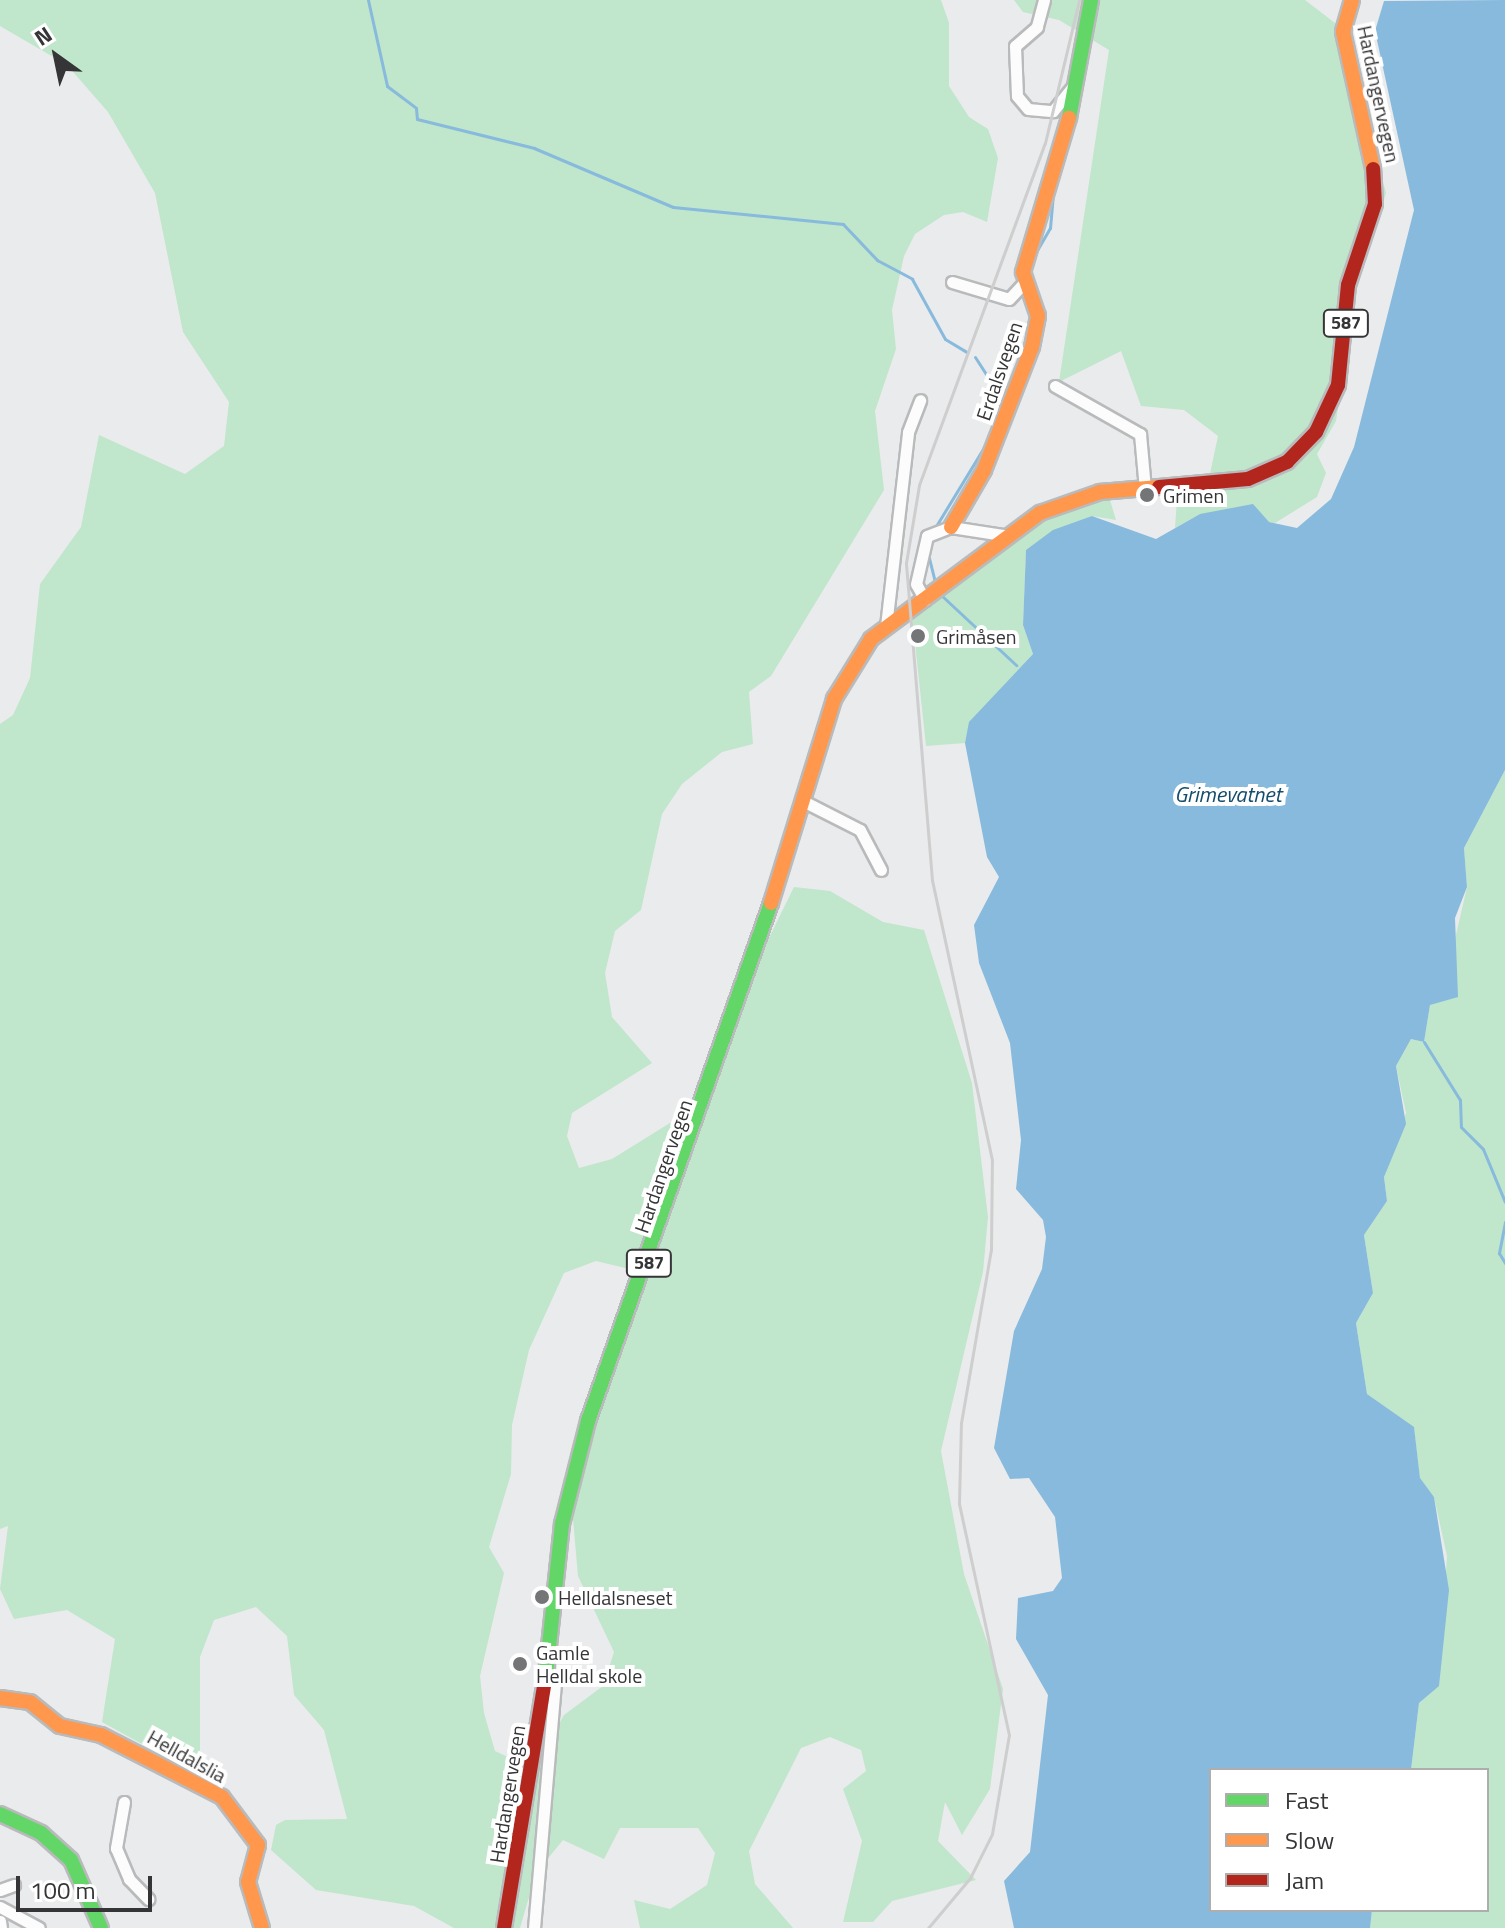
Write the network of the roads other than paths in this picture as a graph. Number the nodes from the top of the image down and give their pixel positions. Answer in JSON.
{"nodes":[{"id":1,"x":1044,"y":0,"type":"edge"},
{"id":2,"x":1091,"y":0,"type":"edge"},
{"id":3,"x":1352,"y":0,"type":"edge"},
{"id":4,"x":1075,"y":84,"type":"junction"},
{"id":5,"x":952,"y":282,"type":"dead end"},
{"id":6,"x":1022,"y":285,"type":"junction"},
{"id":7,"x":1055,"y":386,"type":"dead end"},
{"id":8,"x":920,"y":400,"type":"dead end"},
{"id":9,"x":1145,"y":489,"type":"junction"},
{"id":10,"x":941,"y":530,"type":"junction"},
{"id":11,"x":1009,"y":536,"type":"junction"},
{"id":12,"x":935,"y":593,"type":"junction"},
{"id":13,"x":886,"y":626,"type":"junction"},
{"id":14,"x":801,"y":800,"type":"junction"},
{"id":15,"x":881,"y":870,"type":"dead end"},
{"id":16,"x":555,"y":1681,"type":"dead end"},
{"id":17,"x":0,"y":1698,"type":"edge"},
{"id":18,"x":536,"y":1743,"type":"junction"},
{"id":19,"x":554,"y":1746,"type":"junction"},
{"id":20,"x":124,"y":1802,"type":"dead end"},
{"id":21,"x":0,"y":1814,"type":"edge"},
{"id":22,"x":127,"y":1876,"type":"junction"},
{"id":23,"x":14,"y":1885,"type":"dead end"},
{"id":24,"x":120,"y":1889,"type":"dead end"},
{"id":25,"x":0,"y":1890,"type":"edge"},
{"id":26,"x":148,"y":1899,"type":"dead end"},
{"id":27,"x":0,"y":1907,"type":"edge"},
{"id":28,"x":0,"y":1921,"type":"edge"},
{"id":29,"x":1,"y":1928,"type":"edge"},
{"id":30,"x":39,"y":1928,"type":"edge"},
{"id":31,"x":101,"y":1928,"type":"edge"},
{"id":32,"x":262,"y":1928,"type":"edge"},
{"id":33,"x":504,"y":1928,"type":"edge"},
{"id":34,"x":534,"y":1928,"type":"edge"}],
"edges":[{"from":1,"to":4,"type":"street"},
{"from":2,"to":4,"type":"main road"},
{"from":3,"to":9,"type":"main road","name":"Hardangervegen","number":"587"},
{"from":4,"to":6,"type":"main road"},
{"from":5,"to":6,"type":"street"},
{"from":6,"to":10,"type":"main road","name":"Erdalsvegen"},
{"from":7,"to":9,"type":"street"},
{"from":8,"to":13,"type":"street"},
{"from":9,"to":11,"type":"main road","name":"Hardangervegen","number":"587"},
{"from":10,"to":11,"type":"street"},
{"from":10,"to":12,"type":"street","name":"Erdalsvegen"},
{"from":11,"to":12,"type":"main road","name":"Hardangervegen","number":"587"},
{"from":12,"to":13,"type":"main road","name":"Hardangervegen","number":"587"},
{"from":13,"to":14,"type":"main road","name":"Hardangervegen","number":"587"},
{"from":14,"to":15,"type":"street"},
{"from":14,"to":18,"type":"main road","name":"Hardangervegen","number":"587"},
{"from":16,"to":19,"type":"street"},
{"from":17,"to":32,"type":"main road","name":"Helldalslia"},
{"from":18,"to":19,"type":"street"},
{"from":18,"to":33,"type":"main road","name":"Hardangervegen","number":"587"},
{"from":19,"to":34,"type":"street"},
{"from":20,"to":22,"type":"street"},
{"from":21,"to":31,"type":"main road"},
{"from":22,"to":24,"type":"street"},
{"from":22,"to":26,"type":"street"},
{"from":23,"to":25,"type":"street"},
{"from":27,"to":30,"type":"street"},
{"from":28,"to":29,"type":"street"}]}
